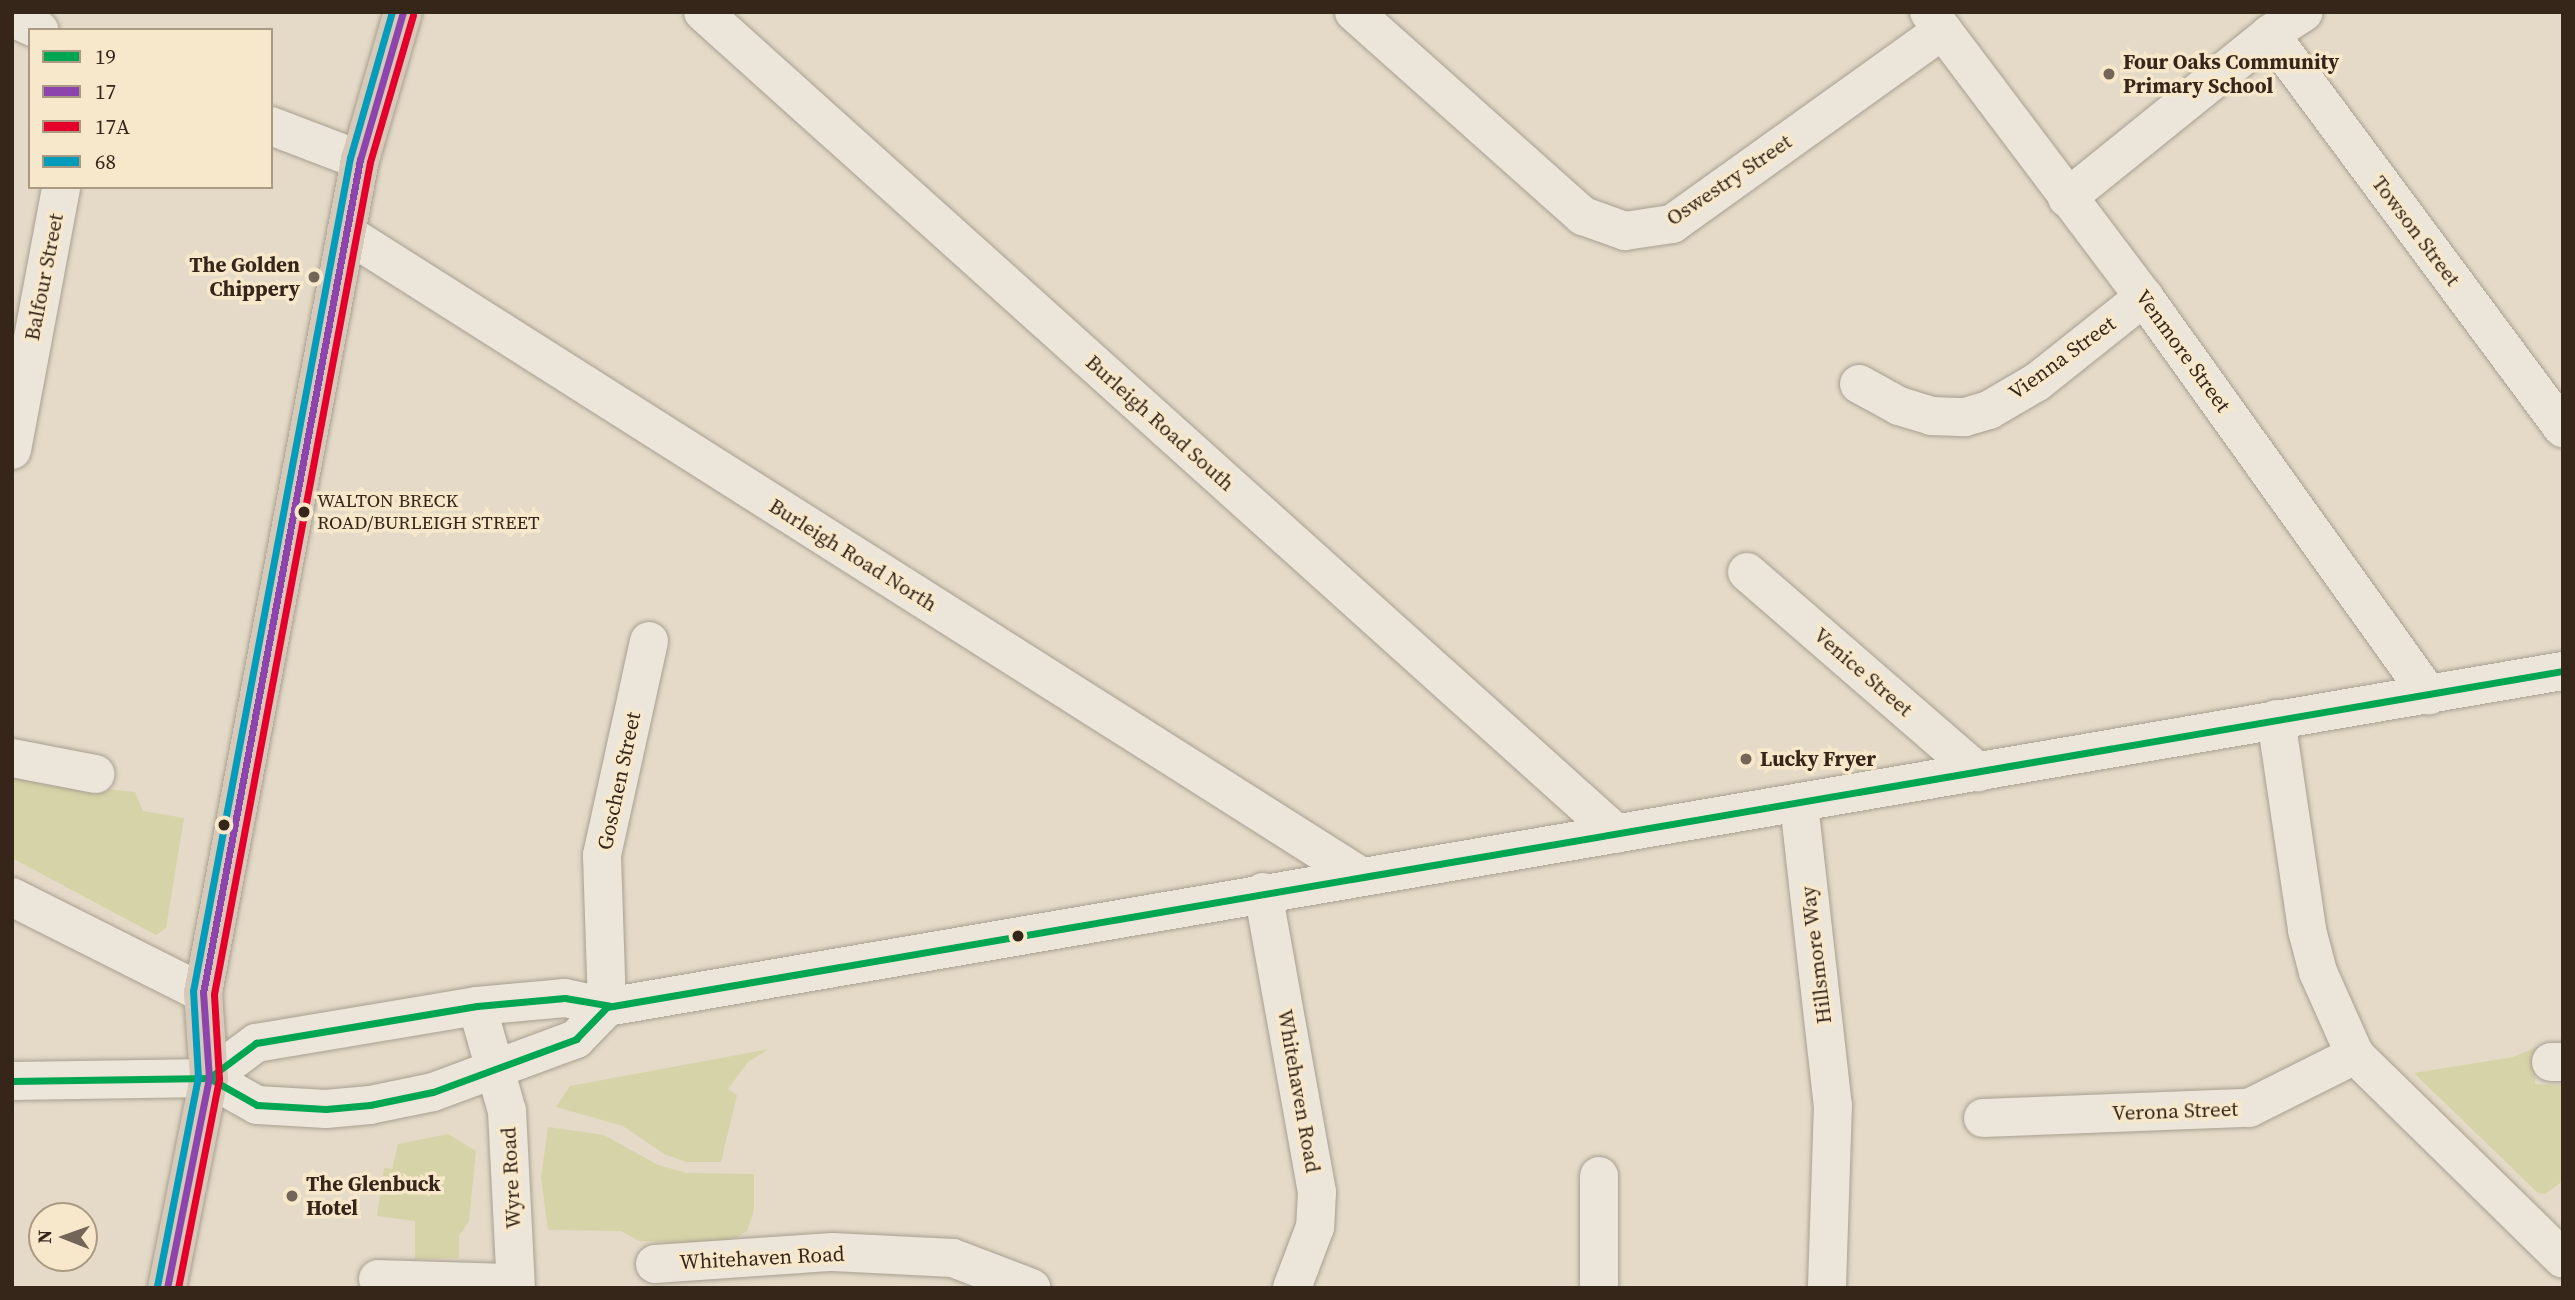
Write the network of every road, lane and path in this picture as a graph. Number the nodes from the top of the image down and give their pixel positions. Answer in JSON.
{"nodes":[{"id":1,"x":403,"y":12,"type":"edge"},
{"id":2,"x":703,"y":12,"type":"edge"},
{"id":3,"x":1354,"y":12,"type":"edge"},
{"id":4,"x":2304,"y":12,"type":"edge"},
{"id":5,"x":12,"y":18,"type":"edge"},
{"id":6,"x":1936,"y":21,"type":"edge"},
{"id":7,"x":34,"y":28,"type":"edge"},
{"id":8,"x":2270,"y":34,"type":"junction"},
{"id":9,"x":273,"y":127,"type":"edge"},
{"id":10,"x":360,"y":160,"type":"junction"},
{"id":11,"x":61,"y":189,"type":"edge"},
{"id":12,"x":2067,"y":198,"type":"junction"},
{"id":13,"x":346,"y":233,"type":"junction"},
{"id":14,"x":2144,"y":297,"type":"junction"},
{"id":15,"x":1859,"y":384,"type":"dead end"},
{"id":16,"x":2563,"y":428,"type":"edge"},
{"id":17,"x":12,"y":450,"type":"edge"},
{"id":18,"x":1747,"y":572,"type":"dead end"},
{"id":19,"x":649,"y":641,"type":"dead end"},
{"id":20,"x":2563,"y":671,"type":"edge"},
{"id":21,"x":2429,"y":695,"type":"junction"},
{"id":22,"x":2276,"y":719,"type":"junction"},
{"id":23,"x":12,"y":758,"type":"edge"},
{"id":24,"x":1978,"y":772,"type":"junction"},
{"id":25,"x":95,"y":774,"type":"dead end"},
{"id":26,"x":1798,"y":804,"type":"junction"},
{"id":27,"x":1617,"y":834,"type":"junction"},
{"id":28,"x":1362,"y":877,"type":"junction"},
{"id":29,"x":1263,"y":892,"type":"junction"},
{"id":30,"x":12,"y":897,"type":"edge"},
{"id":31,"x":204,"y":993,"type":"junction"},
{"id":32,"x":477,"y":1006,"type":"junction"},
{"id":33,"x":607,"y":1007,"type":"junction"},
{"id":34,"x":2354,"y":1055,"type":"junction"},
{"id":35,"x":495,"y":1070,"type":"junction"},
{"id":36,"x":209,"y":1078,"type":"junction"},
{"id":37,"x":12,"y":1081,"type":"edge"},
{"id":38,"x":1983,"y":1118,"type":"dead end"},
{"id":39,"x":1599,"y":1176,"type":"dead end"},
{"id":40,"x":2555,"y":1235,"type":"edge"},
{"id":41,"x":655,"y":1264,"type":"dead end"},
{"id":42,"x":378,"y":1279,"type":"dead end"},
{"id":43,"x":516,"y":1285,"type":"edge"},
{"id":44,"x":167,"y":1288,"type":"edge"},
{"id":45,"x":1031,"y":1288,"type":"edge"},
{"id":46,"x":1292,"y":1288,"type":"edge"},
{"id":47,"x":1599,"y":1288,"type":"edge"},
{"id":48,"x":1827,"y":1288,"type":"edge"}],
"edges":[{"from":1,"to":10,"type":"highway"},
{"from":2,"to":27,"type":"street","name":"Burleigh Road South"},
{"from":3,"to":6,"type":"street","name":"Oswestry Street"},
{"from":4,"to":8,"type":"street"},
{"from":5,"to":7,"type":"street"},
{"from":6,"to":12,"type":"street","name":"Venmore Street"},
{"from":8,"to":12,"type":"street"},
{"from":8,"to":16,"type":"street","name":"Towson Street"},
{"from":9,"to":10,"type":"street"},
{"from":10,"to":13,"type":"highway"},
{"from":11,"to":17,"type":"street","name":"Balfour Street"},
{"from":12,"to":14,"type":"street","name":"Venmore Street"},
{"from":13,"to":28,"type":"street","name":"Burleigh Road North"},
{"from":13,"to":31,"type":"highway"},
{"from":14,"to":15,"type":"street","name":"Vienna Street"},
{"from":14,"to":21,"type":"street","name":"Venmore Street"},
{"from":18,"to":24,"type":"street","name":"Venice Street"},
{"from":19,"to":33,"type":"street","name":"Goschen Street"},
{"from":20,"to":21,"type":"street"},
{"from":21,"to":22,"type":"street"},
{"from":22,"to":24,"type":"street"},
{"from":22,"to":34,"type":"street"},
{"from":23,"to":25,"type":"street"},
{"from":24,"to":26,"type":"street"},
{"from":26,"to":27,"type":"street"},
{"from":26,"to":48,"type":"street","name":"Hillsmore Way"},
{"from":27,"to":28,"type":"street"},
{"from":28,"to":29,"type":"street"},
{"from":29,"to":33,"type":"street"},
{"from":29,"to":46,"type":"street","name":"Whitehaven Road"},
{"from":30,"to":31,"type":"street"},
{"from":31,"to":36,"type":"highway"},
{"from":32,"to":33,"type":"street"},
{"from":32,"to":35,"type":"street","name":"Wyre Road"},
{"from":32,"to":36,"type":"street"},
{"from":33,"to":35,"type":"street"},
{"from":34,"to":38,"type":"street","name":"Verona Street"},
{"from":34,"to":40,"type":"street"},
{"from":35,"to":36,"type":"street"},
{"from":35,"to":43,"type":"street","name":"Wyre Road"},
{"from":36,"to":37,"type":"street"},
{"from":36,"to":44,"type":"highway"},
{"from":39,"to":47,"type":"street"},
{"from":41,"to":45,"type":"street","name":"Whitehaven Road"},
{"from":42,"to":43,"type":"street"}]}
